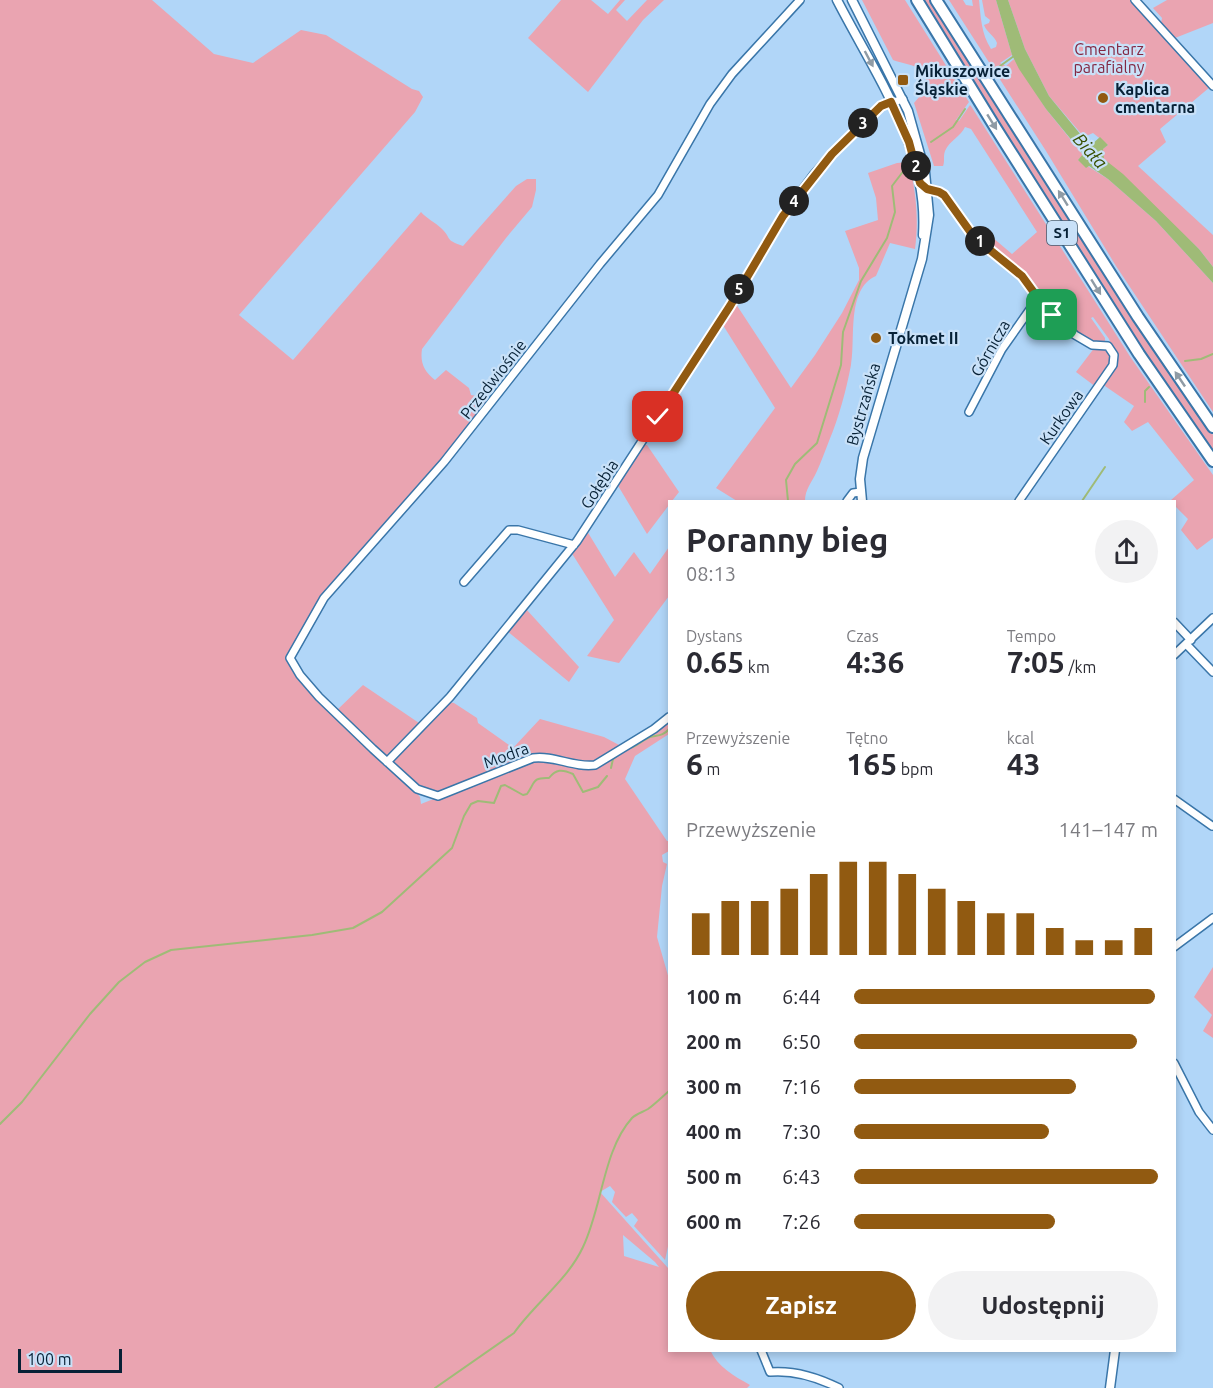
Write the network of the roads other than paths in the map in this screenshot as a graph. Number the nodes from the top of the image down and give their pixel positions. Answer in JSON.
{"nodes":[{"id":1,"x":800,"y":0,"type":"edge"},
{"id":2,"x":837,"y":0,"type":"edge"},
{"id":3,"x":852,"y":0,"type":"edge"},
{"id":4,"x":917,"y":0,"type":"edge"},
{"id":5,"x":936,"y":0,"type":"edge"},
{"id":6,"x":944,"y":0,"type":"edge"},
{"id":7,"x":1135,"y":0,"type":"edge"},
{"id":8,"x":970,"y":52,"type":"junction"},
{"id":9,"x":1213,"y":86,"type":"edge"},
{"id":10,"x":903,"y":99,"type":"junction"},
{"id":11,"x":891,"y":102,"type":"junction"},
{"id":12,"x":920,"y":183,"type":"junction"},
{"id":13,"x":927,"y":189,"type":"junction"},
{"id":14,"x":915,"y":283,"type":"junction"},
{"id":15,"x":1038,"y":298,"type":"junction"},
{"id":16,"x":969,"y":412,"type":"dead end"},
{"id":17,"x":1213,"y":427,"type":"edge"},
{"id":18,"x":1213,"y":461,"type":"edge"},
{"id":19,"x":861,"y":496,"type":"edge"},
{"id":20,"x":848,"y":500,"type":"edge"},
{"id":21,"x":1020,"y":500,"type":"edge"},
{"id":22,"x":574,"y":545,"type":"junction"},
{"id":23,"x":464,"y":582,"type":"dead end"},
{"id":24,"x":1213,"y":618,"type":"edge"},
{"id":25,"x":1176,"y":625,"type":"edge"},
{"id":26,"x":1188,"y":642,"type":"junction"},
{"id":27,"x":1176,"y":654,"type":"edge"},
{"id":28,"x":1213,"y":672,"type":"edge"},
{"id":29,"x":668,"y":718,"type":"edge"},
{"id":30,"x":387,"y":762,"type":"junction"},
{"id":31,"x":1176,"y":800,"type":"edge"},
{"id":32,"x":1212,"y":826,"type":"edge"},
{"id":33,"x":1213,"y":918,"type":"edge"},
{"id":34,"x":1176,"y":946,"type":"edge"},
{"id":35,"x":1176,"y":1067,"type":"edge"},
{"id":36,"x":1213,"y":1130,"type":"edge"},
{"id":37,"x":762,"y":1352,"type":"edge"},
{"id":38,"x":1115,"y":1352,"type":"edge"},
{"id":39,"x":839,"y":1388,"type":"edge"},
{"id":40,"x":1110,"y":1388,"type":"edge"}],
"edges":[{"from":1,"to":30,"type":"street","name":"Przedwiośnie"},
{"from":2,"to":11,"type":"main road","name":"Bystrzańska","one_way":true},
{"from":3,"to":10,"type":"main road","name":"Bystrzańska"},
{"from":4,"to":18,"type":"highway","number":"S1","one_way":true},
{"from":5,"to":8,"type":"highway","number":"S1"},
{"from":6,"to":8,"type":"highway"},
{"from":7,"to":9,"type":"street"},
{"from":17,"to":8,"type":"highway","number":"S1","one_way":true},
{"from":10,"to":11,"type":"street","name":"Gołębia"},
{"from":10,"to":13,"type":"main road","name":"Bystrzańska"},
{"from":11,"to":12,"type":"main road","name":"Bystrzańska"},
{"from":11,"to":22,"type":"street","name":"Gołębia"},
{"from":12,"to":13,"type":"street"},
{"from":12,"to":14,"type":"main road","name":"Bystrzańska"},
{"from":13,"to":14,"type":"main road","name":"Bystrzańska"},
{"from":13,"to":15,"type":"street"},
{"from":14,"to":19,"type":"main road","name":"Bystrzańska"},
{"from":15,"to":16,"type":"street","name":"Górnicza"},
{"from":15,"to":21,"type":"street","name":"Kurkowa"},
{"from":19,"to":20,"type":"street"},
{"from":22,"to":23,"type":"street"},
{"from":22,"to":30,"type":"street","name":"Gołębia"},
{"from":24,"to":26,"type":"street"},
{"from":25,"to":26,"type":"street"},
{"from":26,"to":27,"type":"street"},
{"from":26,"to":28,"type":"street"},
{"from":29,"to":30,"type":"street","name":"Modra"},
{"from":31,"to":32,"type":"street"},
{"from":33,"to":34,"type":"street"},
{"from":35,"to":36,"type":"street"},
{"from":37,"to":39,"type":"street"},
{"from":38,"to":40,"type":"main road"}]}
